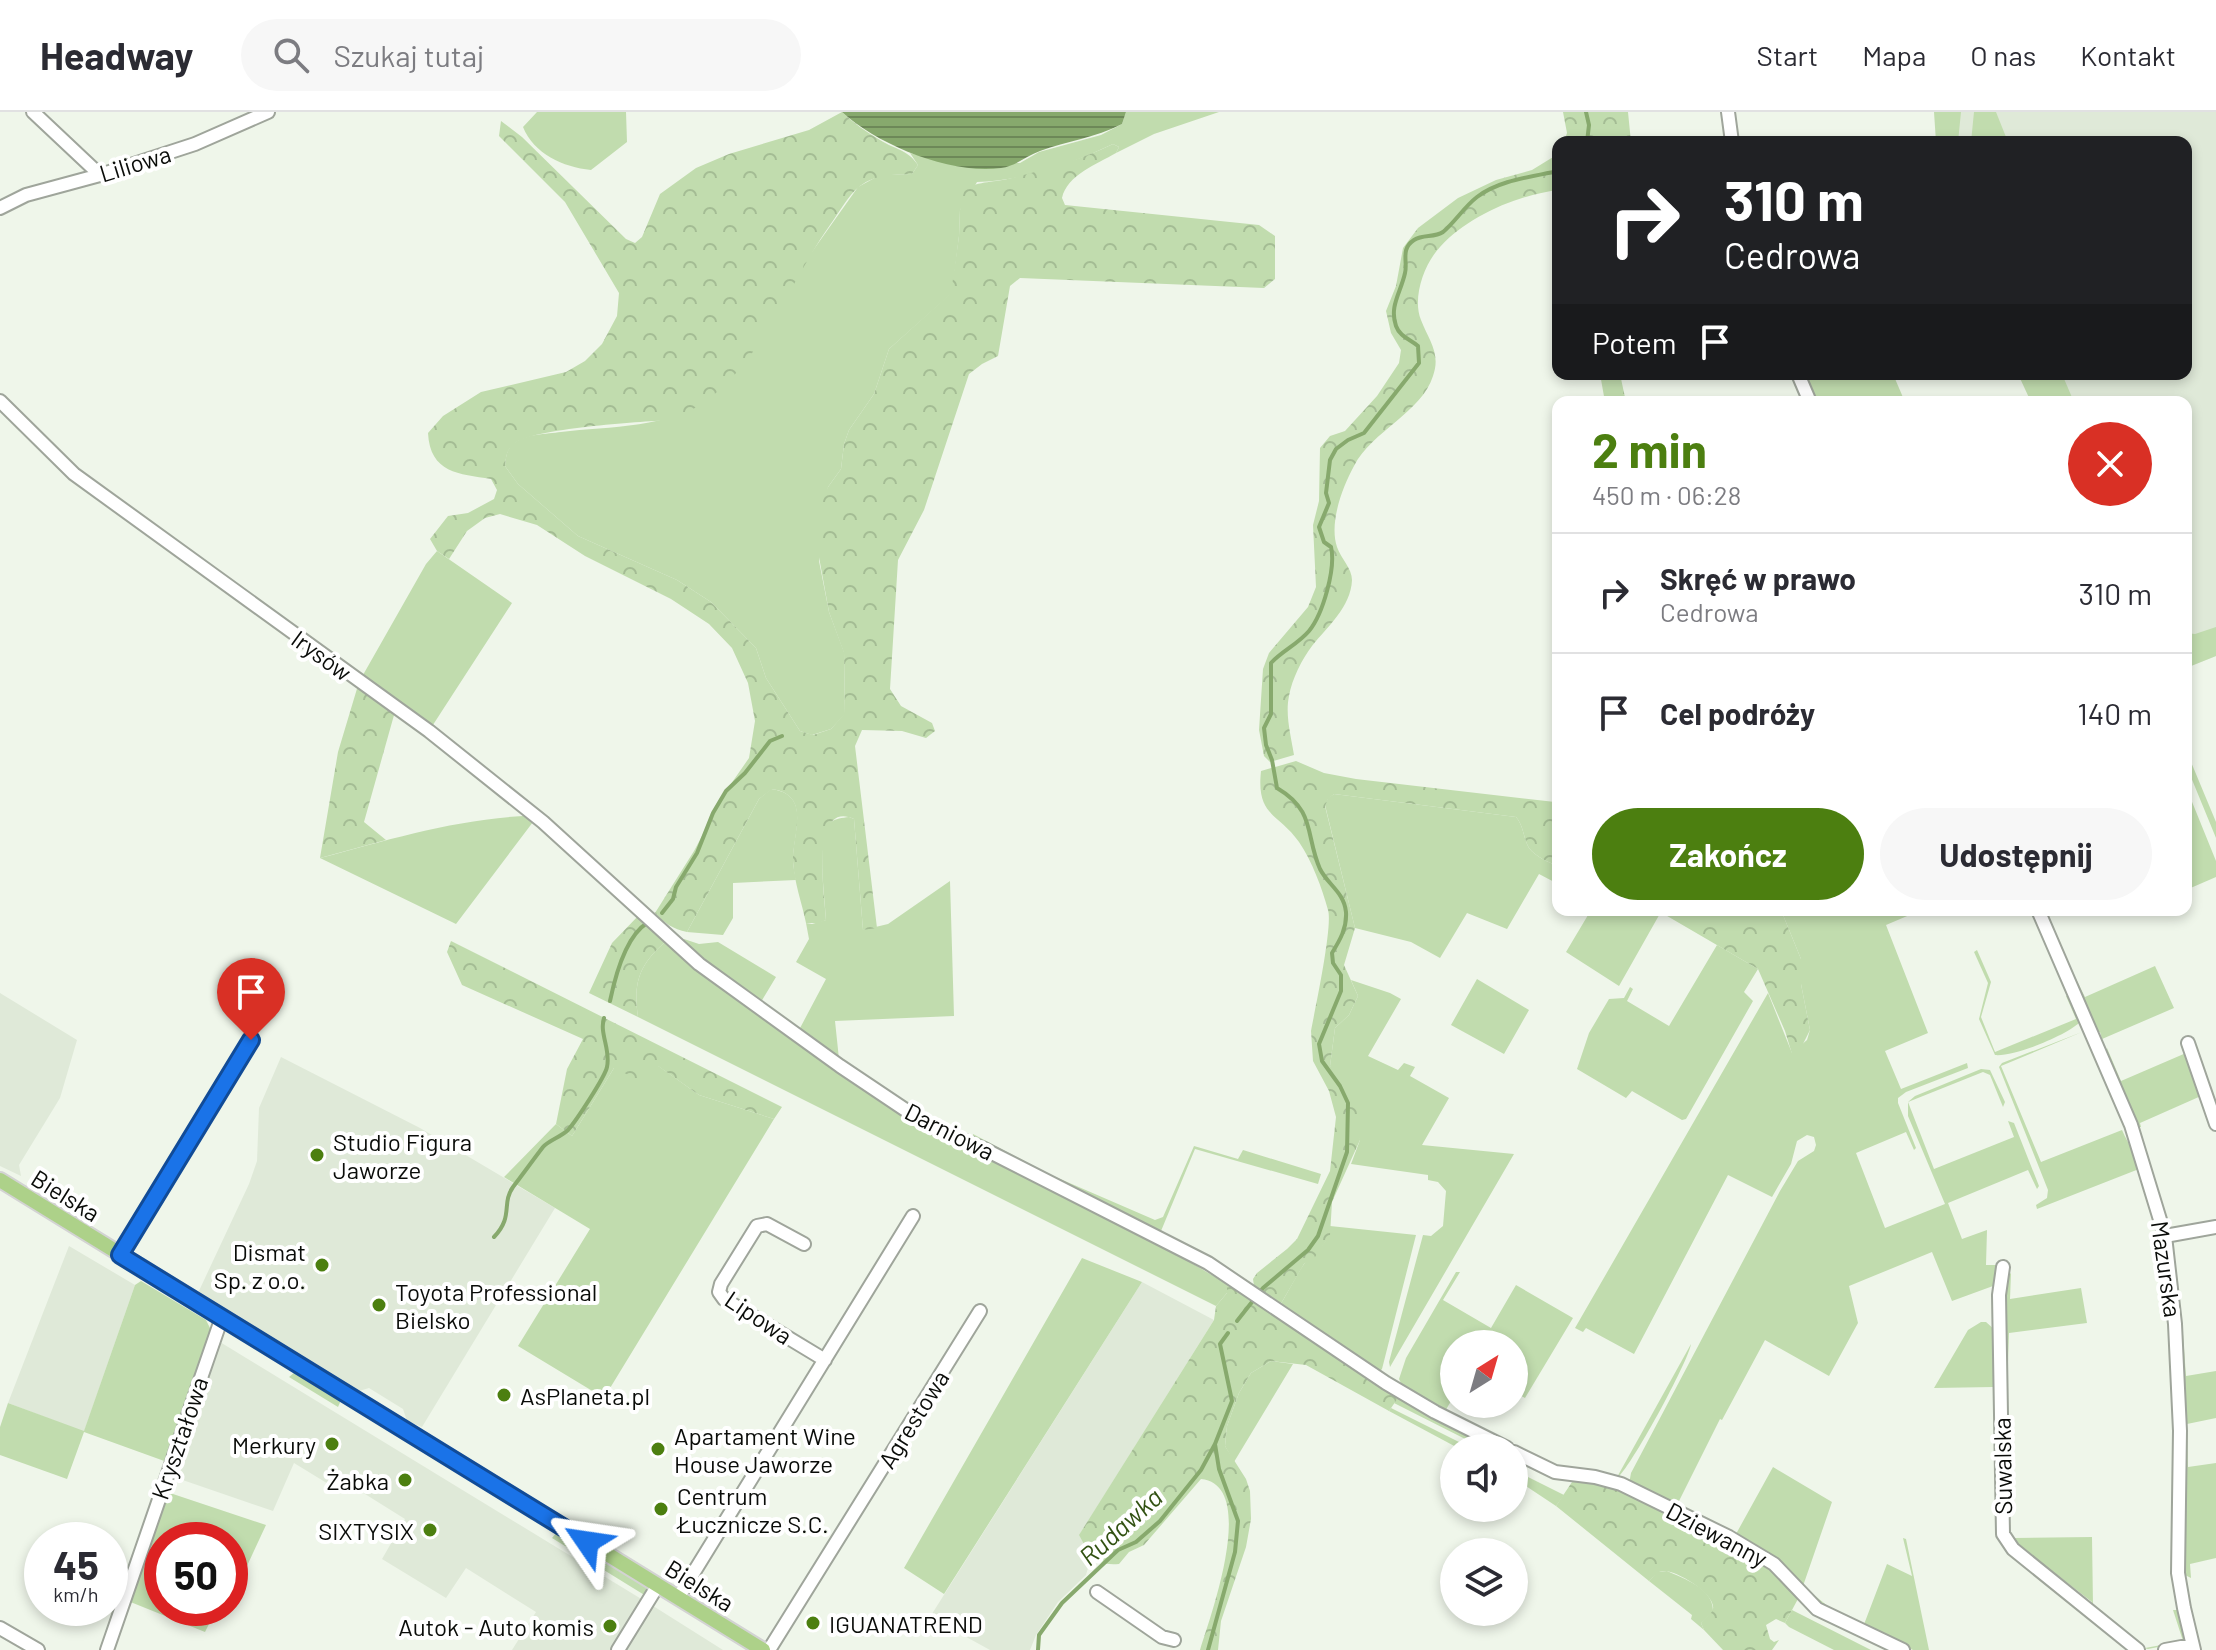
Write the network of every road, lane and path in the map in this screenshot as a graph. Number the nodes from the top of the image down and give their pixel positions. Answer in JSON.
{"nodes":[{"id":1,"x":33,"y":112,"type":"edge"},
{"id":2,"x":268,"y":112,"type":"edge"},
{"id":3,"x":1728,"y":112,"type":"edge"},
{"id":4,"x":1731,"y":136,"type":"edge"},
{"id":5,"x":100,"y":175,"type":"junction"},
{"id":6,"x":0,"y":208,"type":"edge"},
{"id":7,"x":0,"y":401,"type":"edge"},
{"id":8,"x":2041,"y":916,"type":"edge"},
{"id":9,"x":671,"y":936,"type":"joint"},
{"id":10,"x":251,"y":1040,"type":"dead end"},
{"id":11,"x":2188,"y":1043,"type":"dead end"},
{"id":12,"x":2216,"y":1124,"type":"edge"},
{"id":13,"x":0,"y":1180,"type":"edge"},
{"id":14,"x":913,"y":1216,"type":"dead end"},
{"id":15,"x":2216,"y":1227,"type":"edge"},
{"id":16,"x":2165,"y":1236,"type":"junction"},
{"id":17,"x":804,"y":1244,"type":"dead end"},
{"id":18,"x":120,"y":1255,"type":"junction"},
{"id":19,"x":2003,"y":1267,"type":"dead end"},
{"id":20,"x":980,"y":1311,"type":"dead end"},
{"id":21,"x":222,"y":1317,"type":"junction"},
{"id":22,"x":825,"y":1360,"type":"junction"},
{"id":23,"x":1479,"y":1434,"type":"edge"},
{"id":24,"x":1528,"y":1459,"type":"edge"},
{"id":25,"x":658,"y":1585,"type":"junction"},
{"id":26,"x":1097,"y":1592,"type":"dead end"},
{"id":27,"x":678,"y":1598,"type":"junction"},
{"id":28,"x":0,"y":1628,"type":"edge"},
{"id":29,"x":2193,"y":1647,"type":"edge"},
{"id":30,"x":38,"y":1650,"type":"edge"},
{"id":31,"x":107,"y":1650,"type":"edge"},
{"id":32,"x":618,"y":1650,"type":"edge"},
{"id":33,"x":763,"y":1650,"type":"edge"},
{"id":34,"x":769,"y":1650,"type":"edge"},
{"id":35,"x":1157,"y":1650,"type":"edge"},
{"id":36,"x":1903,"y":1650,"type":"edge"},
{"id":37,"x":2138,"y":1650,"type":"edge"},
{"id":38,"x":2165,"y":1650,"type":"edge"}],
"edges":[{"from":1,"to":5,"type":"street"},
{"from":2,"to":5,"type":"street","name":"Liliowa"},
{"from":3,"to":4,"type":"street"},
{"from":5,"to":6,"type":"street","name":"Liliowa"},
{"from":7,"to":9,"type":"street","name":"Irysów"},
{"from":8,"to":16,"type":"street","name":"Mazurska"},
{"from":9,"to":23,"type":"street","name":"Darniowa"},
{"from":10,"to":18,"type":"street"},
{"from":11,"to":12,"type":"street"},
{"from":13,"to":18,"type":"main road","name":"Bielska"},
{"from":14,"to":22,"type":"street"},
{"from":15,"to":16,"type":"street"},
{"from":16,"to":29,"type":"street","name":"Mazurska"},
{"from":17,"to":22,"type":"street","name":"Lipowa"},
{"from":18,"to":21,"type":"main road","name":"Bielska"},
{"from":19,"to":37,"type":"street","name":"Suwalska"},
{"from":20,"to":34,"type":"street","name":"Agrestowa"},
{"from":21,"to":25,"type":"main road","name":"Bielska"},
{"from":21,"to":31,"type":"street","name":"Kryształowa"},
{"from":22,"to":27,"type":"street"},
{"from":24,"to":36,"type":"street","name":"Dziewanny"},
{"from":25,"to":27,"type":"main road","name":"Bielska"},
{"from":25,"to":32,"type":"street"},
{"from":26,"to":35,"type":"street"},
{"from":27,"to":33,"type":"main road","name":"Bielska"},
{"from":28,"to":30,"type":"street"},
{"from":29,"to":38,"type":"street"}]}
